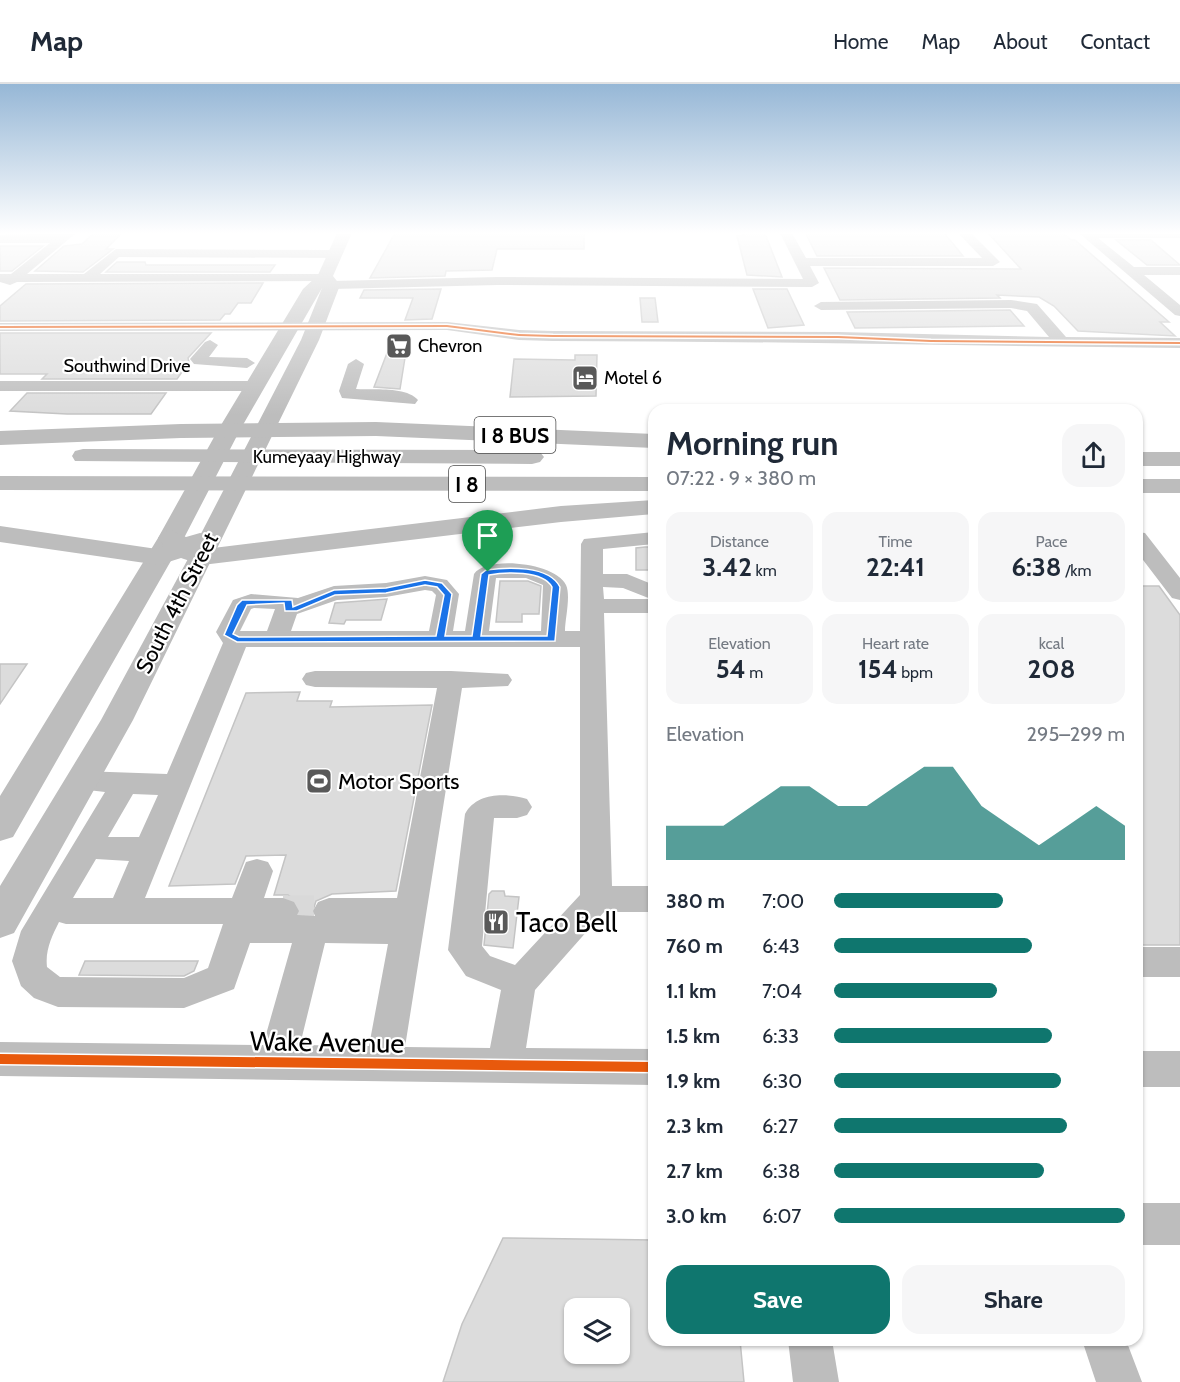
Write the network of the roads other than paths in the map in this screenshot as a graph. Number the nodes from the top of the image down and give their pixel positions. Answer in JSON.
{"nodes":[{"id":1,"x":308,"y":294,"type":"edge"},
{"id":2,"x":325,"y":294,"type":"edge"},
{"id":3,"x":351,"y":294,"type":"edge"},
{"id":4,"x":405,"y":294,"type":"edge"},
{"id":5,"x":816,"y":294,"type":"edge"},
{"id":6,"x":1157,"y":294,"type":"edge"},
{"id":7,"x":411,"y":295,"type":"dead end"},
{"id":8,"x":345,"y":304,"type":"dead end"},
{"id":9,"x":821,"y":306,"type":"junction"},
{"id":10,"x":1180,"y":312,"type":"edge"},
{"id":11,"x":0,"y":327,"type":"edge"},
{"id":12,"x":289,"y":327,"type":"junction"},
{"id":13,"x":316,"y":327,"type":"junction"},
{"id":14,"x":838,"y":337,"type":"junction"},
{"id":15,"x":1062,"y":343,"type":"junction"},
{"id":16,"x":1180,"y":343,"type":"edge"},
{"id":17,"x":210,"y":345,"type":"dead end"},
{"id":18,"x":247,"y":363,"type":"dead end"},
{"id":19,"x":356,"y":364,"type":"dead end"},
{"id":20,"x":0,"y":386,"type":"edge"},
{"id":21,"x":254,"y":386,"type":"junction"},
{"id":22,"x":408,"y":400,"type":"dead end"},
{"id":23,"x":264,"y":429,"type":"junction"},
{"id":24,"x":229,"y":430,"type":"junction"},
{"id":25,"x":0,"y":438,"type":"edge"},
{"id":26,"x":648,"y":441,"type":"edge"},
{"id":27,"x":0,"y":456,"type":"edge"},
{"id":28,"x":648,"y":458,"type":"edge"},
{"id":29,"x":1143,"y":459,"type":"edge"},
{"id":30,"x":1180,"y":459,"type":"edge"},
{"id":31,"x":0,"y":483,"type":"edge"},
{"id":32,"x":648,"y":484,"type":"edge"},
{"id":33,"x":1143,"y":486,"type":"edge"},
{"id":34,"x":1180,"y":486,"type":"edge"},
{"id":35,"x":648,"y":507,"type":"edge"},
{"id":36,"x":0,"y":534,"type":"edge"},
{"id":37,"x":648,"y":539,"type":"edge"},
{"id":38,"x":1143,"y":546,"type":"edge"},
{"id":39,"x":186,"y":547,"type":"junction"},
{"id":40,"x":648,"y":589,"type":"edge"},
{"id":41,"x":602,"y":593,"type":"junction"},
{"id":42,"x":1180,"y":593,"type":"edge"},
{"id":43,"x":648,"y":604,"type":"edge"},
{"id":44,"x":288,"y":609,"type":"junction"},
{"id":45,"x":237,"y":639,"type":"junction"},
{"id":46,"x":277,"y":639,"type":"junction"},
{"id":47,"x":440,"y":639,"type":"junction"},
{"id":48,"x":476,"y":639,"type":"junction"},
{"id":49,"x":552,"y":639,"type":"junction"},
{"id":50,"x":592,"y":639,"type":"junction"},
{"id":51,"x":315,"y":679,"type":"dead end"},
{"id":52,"x":451,"y":679,"type":"junction"},
{"id":53,"x":499,"y":680,"type":"dead end"},
{"id":54,"x":81,"y":781,"type":"junction"},
{"id":55,"x":125,"y":783,"type":"junction"},
{"id":56,"x":176,"y":785,"type":"junction"},
{"id":57,"x":517,"y":807,"type":"dead end"},
{"id":58,"x":0,"y":827,"type":"edge"},
{"id":59,"x":103,"y":849,"type":"dead end"},
{"id":60,"x":150,"y":849,"type":"junction"},
{"id":61,"x":257,"y":871,"type":"dead end"},
{"id":62,"x":596,"y":899,"type":"junction"},
{"id":63,"x":648,"y":899,"type":"edge"},
{"id":64,"x":124,"y":910,"type":"junction"},
{"id":65,"x":66,"y":911,"type":"dead end"},
{"id":66,"x":283,"y":911,"type":"tunnel mouth"},
{"id":67,"x":241,"y":920,"type":"junction"},
{"id":68,"x":320,"y":920,"type":"junction"},
{"id":69,"x":0,"y":921,"type":"edge"},
{"id":70,"x":409,"y":921,"type":"junction"},
{"id":71,"x":1143,"y":962,"type":"edge"},
{"id":72,"x":1180,"y":962,"type":"edge"},
{"id":73,"x":521,"y":982,"type":"junction"},
{"id":74,"x":0,"y":1059,"type":"edge"},
{"id":75,"x":277,"y":1062,"type":"junction"},
{"id":76,"x":384,"y":1064,"type":"junction"},
{"id":77,"x":507,"y":1066,"type":"junction"},
{"id":78,"x":648,"y":1067,"type":"edge"},
{"id":79,"x":1143,"y":1069,"type":"edge"},
{"id":80,"x":1180,"y":1069,"type":"edge"},
{"id":81,"x":1143,"y":1224,"type":"edge"},
{"id":82,"x":1180,"y":1224,"type":"edge"},
{"id":83,"x":811,"y":1346,"type":"edge"},
{"id":84,"x":1106,"y":1346,"type":"edge"},
{"id":85,"x":816,"y":1382,"type":"edge"},
{"id":86,"x":1119,"y":1382,"type":"edge"}],
"edges":[{"from":1,"to":12,"type":"main road","name":"South 4th Street"},
{"from":2,"to":13,"type":"main road","name":"South 4th Street"},
{"from":3,"to":8,"type":"street"},
{"from":4,"to":7,"type":"street"},
{"from":5,"to":9,"type":"street"},
{"from":6,"to":10,"type":"street"},
{"from":9,"to":14,"type":"street"},
{"from":9,"to":15,"type":"street"},
{"from":11,"to":12,"type":"street"},
{"from":12,"to":13,"type":"street"},
{"from":12,"to":21,"type":"main road","name":"South 4th Street"},
{"from":13,"to":14,"type":"street"},
{"from":13,"to":23,"type":"main road","name":"South 4th Street"},
{"from":14,"to":15,"type":"street"},
{"from":15,"to":16,"type":"street"},
{"from":17,"to":18,"type":"street"},
{"from":19,"to":22,"type":"street"},
{"from":20,"to":21,"type":"street","name":"Southwind Drive"},
{"from":21,"to":24,"type":"main road","name":"South 4th Street"},
{"from":23,"to":24,"type":"main road"},
{"from":23,"to":26,"type":"main road","number":"I 8 BUS"},
{"from":23,"to":39,"type":"main road","name":"South 4th Street"},
{"from":24,"to":25,"type":"main road"},
{"from":24,"to":39,"type":"main road","name":"South 4th Street"},
{"from":27,"to":28,"type":"main road","name":"Kumeyaay Highway","number":"I 8"},
{"from":29,"to":30,"type":"main road"},
{"from":31,"to":32,"type":"main road","name":"Kumeyaay Highway","number":"I 8"},
{"from":33,"to":34,"type":"main road"},
{"from":35,"to":39,"type":"main road"},
{"from":36,"to":39,"type":"main road"},
{"from":37,"to":41,"type":"street"},
{"from":38,"to":42,"type":"street"},
{"from":39,"to":54,"type":"main road","name":"South 4th Street"},
{"from":39,"to":58,"type":"main road","name":"South 4th Street"},
{"from":40,"to":41,"type":"street"},
{"from":41,"to":43,"type":"street"},
{"from":41,"to":50,"type":"street"},
{"from":44,"to":45,"type":"street"},
{"from":44,"to":46,"type":"street"},
{"from":44,"to":47,"type":"street"},
{"from":45,"to":46,"type":"street"},
{"from":45,"to":56,"type":"street"},
{"from":46,"to":47,"type":"street"},
{"from":47,"to":48,"type":"street"},
{"from":48,"to":49,"type":"street"},
{"from":48,"to":49,"type":"street"},
{"from":49,"to":50,"type":"street"},
{"from":50,"to":62,"type":"street"},
{"from":51,"to":52,"type":"street"},
{"from":52,"to":53,"type":"street"},
{"from":52,"to":70,"type":"street"},
{"from":54,"to":55,"type":"street"},
{"from":54,"to":69,"type":"main road","name":"South 4th Street"},
{"from":55,"to":56,"type":"street"},
{"from":55,"to":67,"type":"street"},
{"from":56,"to":60,"type":"street"},
{"from":57,"to":73,"type":"street"},
{"from":59,"to":60,"type":"street"},
{"from":60,"to":64,"type":"street"},
{"from":61,"to":67,"type":"street"},
{"from":62,"to":63,"type":"street"},
{"from":62,"to":73,"type":"street"},
{"from":64,"to":65,"type":"street"},
{"from":64,"to":67,"type":"street"},
{"from":66,"to":67,"type":"street"},
{"from":67,"to":68,"type":"street"},
{"from":68,"to":70,"type":"street"},
{"from":68,"to":75,"type":"street"},
{"from":70,"to":76,"type":"street"},
{"from":71,"to":72,"type":"street"},
{"from":73,"to":77,"type":"street"},
{"from":74,"to":75,"type":"street","name":"Wake Avenue"},
{"from":75,"to":76,"type":"street","name":"Wake Avenue"},
{"from":76,"to":77,"type":"street","name":"Wake Avenue"},
{"from":77,"to":78,"type":"street","name":"Wake Avenue"},
{"from":79,"to":80,"type":"street"},
{"from":81,"to":82,"type":"street"},
{"from":83,"to":85,"type":"street"},
{"from":84,"to":86,"type":"street"}]}
